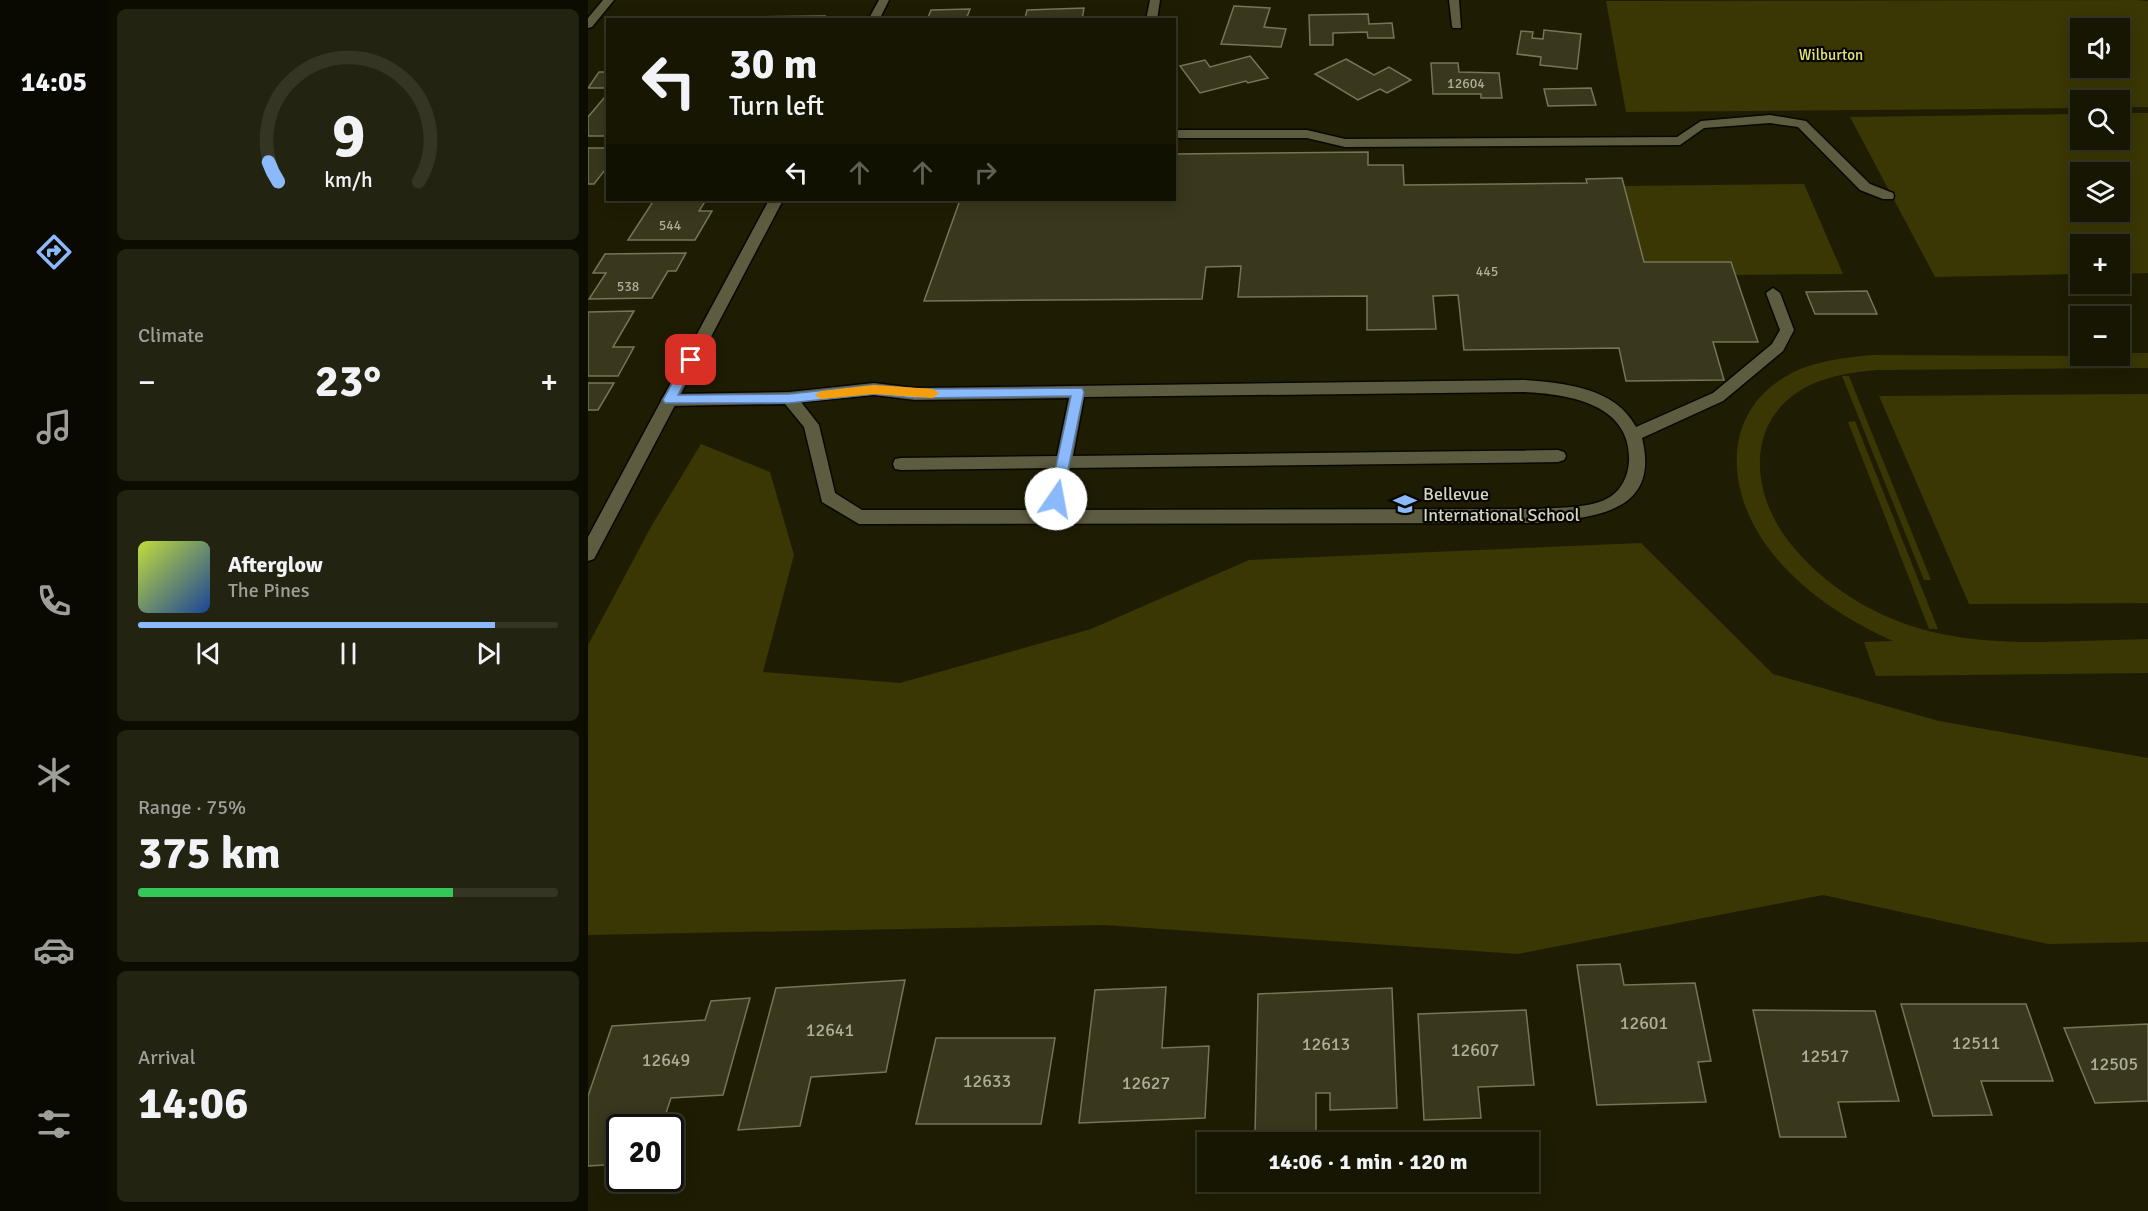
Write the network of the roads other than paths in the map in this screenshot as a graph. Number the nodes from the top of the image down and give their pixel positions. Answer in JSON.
{"nodes":[{"id":1,"x":609,"y":0,"type":"edge"},
{"id":2,"x":884,"y":0,"type":"edge"},
{"id":3,"x":1155,"y":0,"type":"edge"},
{"id":4,"x":1454,"y":0,"type":"edge"},
{"id":5,"x":874,"y":18,"type":"edge"},
{"id":6,"x":1151,"y":18,"type":"edge"},
{"id":7,"x":588,"y":25,"type":"edge"},
{"id":8,"x":1457,"y":26,"type":"dead end"},
{"id":9,"x":1176,"y":134,"type":"edge"},
{"id":10,"x":1888,"y":195,"type":"dead end"},
{"id":11,"x":775,"y":201,"type":"edge"},
{"id":12,"x":1773,"y":293,"type":"dead end"},
{"id":13,"x":1078,"y":392,"type":"junction"},
{"id":14,"x":789,"y":398,"type":"junction"},
{"id":15,"x":669,"y":400,"type":"junction"},
{"id":16,"x":1633,"y":435,"type":"junction"},
{"id":17,"x":1558,"y":456,"type":"dead end"},
{"id":18,"x":1063,"y":462,"type":"junction"},
{"id":19,"x":901,"y":464,"type":"dead end"},
{"id":20,"x":1052,"y":517,"type":"junction"},
{"id":21,"x":588,"y":554,"type":"edge"}],
"edges":[{"from":1,"to":7,"type":"street"},
{"from":2,"to":5,"type":"street"},
{"from":3,"to":6,"type":"street"},
{"from":4,"to":8,"type":"street"},
{"from":9,"to":10,"type":"street"},
{"from":11,"to":15,"type":"street"},
{"from":12,"to":16,"type":"street"},
{"from":13,"to":14,"type":"street"},
{"from":13,"to":16,"type":"street"},
{"from":13,"to":18,"type":"street"},
{"from":14,"to":15,"type":"street"},
{"from":14,"to":20,"type":"street"},
{"from":15,"to":21,"type":"street"},
{"from":16,"to":20,"type":"street"},
{"from":17,"to":18,"type":"street"},
{"from":18,"to":19,"type":"street"},
{"from":18,"to":20,"type":"street"}]}
